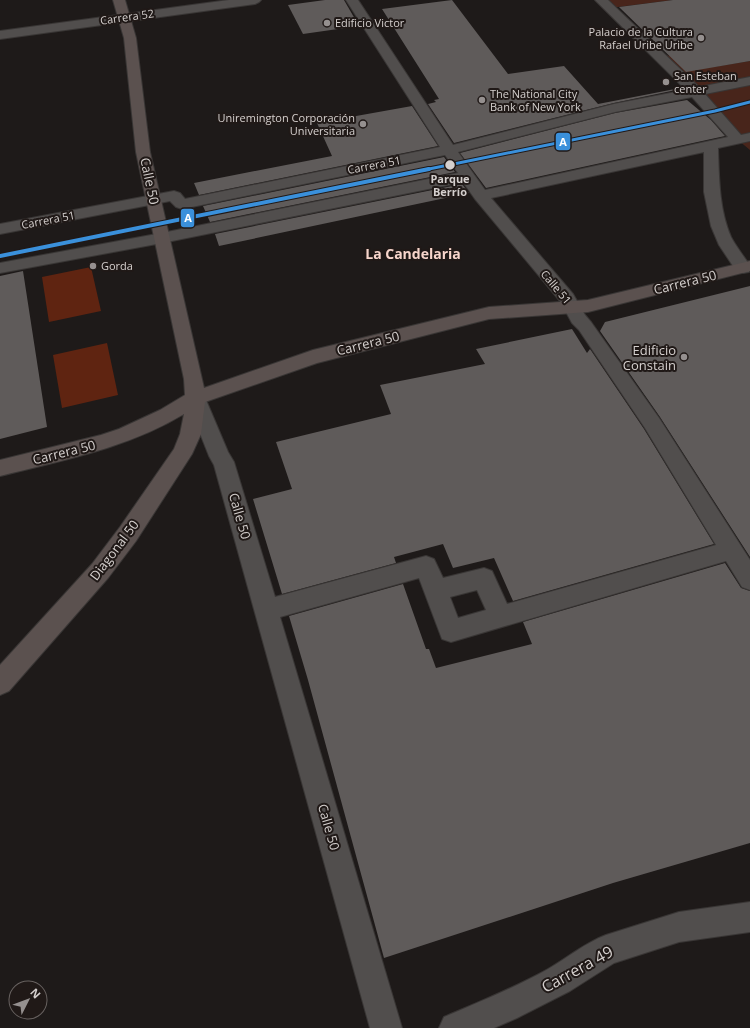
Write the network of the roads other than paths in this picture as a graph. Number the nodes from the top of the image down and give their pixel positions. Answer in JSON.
{"nodes":[{"id":1,"x":119,"y":0,"type":"edge"},
{"id":2,"x":255,"y":0,"type":"edge"},
{"id":3,"x":352,"y":0,"type":"edge"},
{"id":4,"x":601,"y":0,"type":"edge"},
{"id":5,"x":125,"y":18,"type":"junction"},
{"id":6,"x":0,"y":35,"type":"edge"},
{"id":7,"x":750,"y":82,"type":"edge"},
{"id":8,"x":696,"y":93,"type":"junction"},
{"id":9,"x":744,"y":139,"type":"edge"},
{"id":10,"x":711,"y":146,"type":"junction"},
{"id":11,"x":449,"y":150,"type":"junction"},
{"id":12,"x":468,"y":176,"type":"junction"},
{"id":13,"x":481,"y":196,"type":"junction"},
{"id":14,"x":154,"y":200,"type":"junction"},
{"id":15,"x":0,"y":229,"type":"edge"},
{"id":16,"x":162,"y":238,"type":"junction"},
{"id":17,"x":746,"y":267,"type":"edge"},
{"id":18,"x":0,"y":268,"type":"edge"},
{"id":19,"x":572,"y":307,"type":"junction"},
{"id":20,"x":196,"y":398,"type":"junction"},
{"id":21,"x":0,"y":468,"type":"edge"},
{"id":22,"x":731,"y":550,"type":"junction"},
{"id":23,"x":750,"y":580,"type":"edge"},
{"id":24,"x":436,"y":590,"type":"junction"},
{"id":25,"x":267,"y":610,"type":"junction"},
{"id":26,"x":501,"y":617,"type":"junction"},
{"id":27,"x":0,"y":683,"type":"edge"},
{"id":28,"x":750,"y":917,"type":"edge"},
{"id":29,"x":386,"y":1028,"type":"edge"},
{"id":30,"x":455,"y":1028,"type":"edge"}],
"edges":[{"from":1,"to":5,"type":"main road","name":"Calle 50"},
{"from":2,"to":5,"type":"street","name":"Carrera 52"},
{"from":3,"to":11,"type":"street","name":"Calle 51"},
{"from":4,"to":8,"type":"street"},
{"from":5,"to":6,"type":"street","name":"Carrera 52"},
{"from":5,"to":14,"type":"main road","name":"Calle 50"},
{"from":7,"to":8,"type":"street","name":"Carrera 51"},
{"from":8,"to":9,"type":"street"},
{"from":8,"to":11,"type":"street","name":"Carrera 51"},
{"from":9,"to":10,"type":"street"},
{"from":10,"to":13,"type":"street"},
{"from":10,"to":17,"type":"street"},
{"from":11,"to":12,"type":"street","name":"Calle 51"},
{"from":11,"to":14,"type":"street","name":"Carrera 51"},
{"from":12,"to":13,"type":"street","name":"Calle 51"},
{"from":12,"to":16,"type":"street"},
{"from":13,"to":19,"type":"street","name":"Calle 51"},
{"from":14,"to":15,"type":"street","name":"Carrera 51"},
{"from":14,"to":16,"type":"main road","name":"Calle 50"},
{"from":16,"to":18,"type":"street"},
{"from":16,"to":20,"type":"main road","name":"Calle 50"},
{"from":17,"to":19,"type":"main road","name":"Carrera 50"},
{"from":19,"to":20,"type":"main road","name":"Carrera 50"},
{"from":19,"to":22,"type":"street","name":"Calle 51"},
{"from":20,"to":21,"type":"main road","name":"Carrera 50"},
{"from":20,"to":25,"type":"street","name":"Calle 50"},
{"from":20,"to":27,"type":"main road","name":"Diagonal 50"},
{"from":22,"to":23,"type":"street","name":"Calle 51"},
{"from":22,"to":26,"type":"street"},
{"from":24,"to":25,"type":"street"},
{"from":24,"to":26,"type":"street"},
{"from":24,"to":26,"type":"street"},
{"from":25,"to":29,"type":"street","name":"Calle 50"},
{"from":28,"to":30,"type":"street","name":"Carrera 49"}]}
